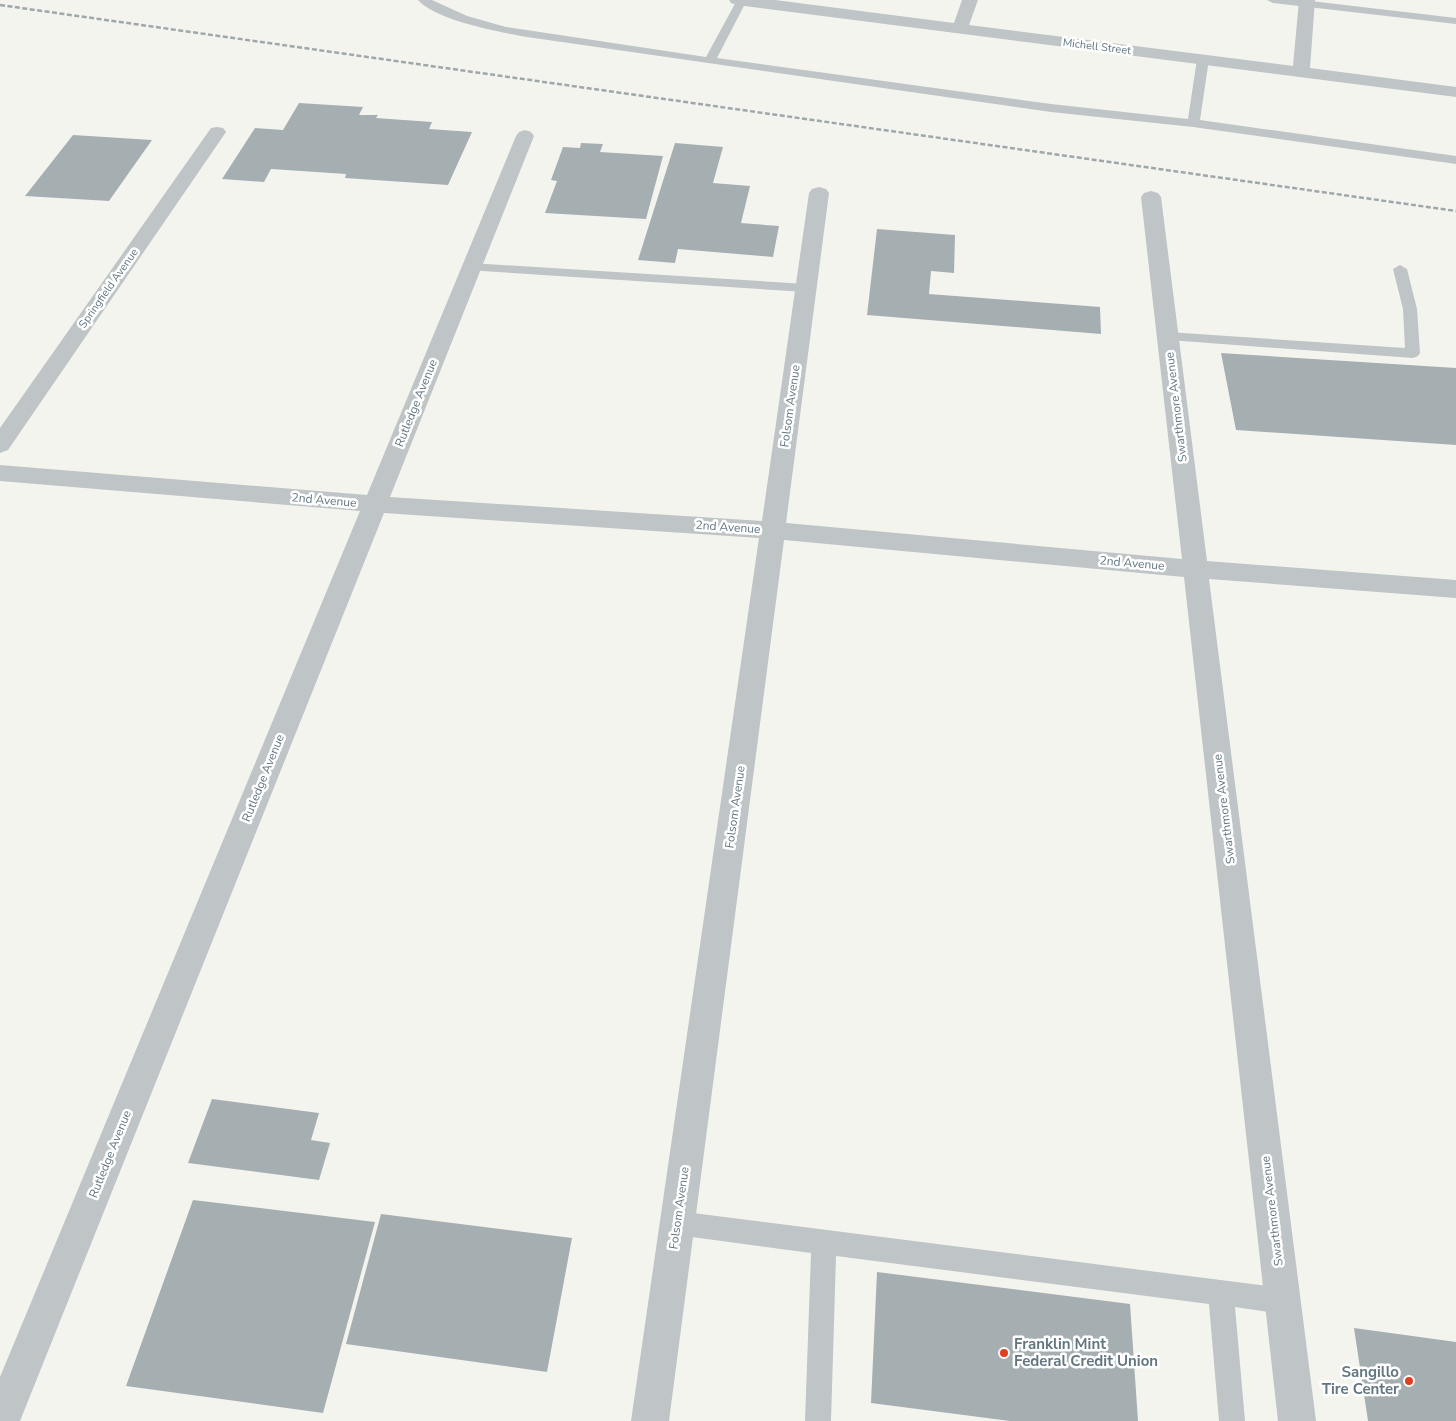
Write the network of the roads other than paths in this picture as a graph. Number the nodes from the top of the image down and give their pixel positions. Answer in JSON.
{"nodes":[{"id":1,"x":424,"y":0,"type":"edge"},
{"id":2,"x":738,"y":0,"type":"edge"},
{"id":3,"x":970,"y":0,"type":"edge"},
{"id":4,"x":1273,"y":0,"type":"edge"},
{"id":5,"x":742,"y":1,"type":"edge"},
{"id":6,"x":1307,"y":2,"type":"edge"},
{"id":7,"x":1456,"y":21,"type":"edge"},
{"id":8,"x":960,"y":28,"type":"junction"},
{"id":9,"x":1203,"y":59,"type":"junction"},
{"id":10,"x":710,"y":61,"type":"junction"},
{"id":11,"x":1301,"y":72,"type":"junction"},
{"id":12,"x":1456,"y":92,"type":"edge"},
{"id":13,"x":1193,"y":124,"type":"junction"},
{"id":14,"x":217,"y":132,"type":"dead end"},
{"id":15,"x":525,"y":136,"type":"dead end"},
{"id":16,"x":1456,"y":160,"type":"edge"},
{"id":17,"x":819,"y":193,"type":"dead end"},
{"id":18,"x":1151,"y":197,"type":"dead end"},
{"id":19,"x":471,"y":268,"type":"junction"},
{"id":20,"x":1400,"y":269,"type":"dead end"},
{"id":21,"x":806,"y":288,"type":"junction"},
{"id":22,"x":1168,"y":336,"type":"junction"},
{"id":23,"x":0,"y":445,"type":"edge"},
{"id":24,"x":0,"y":473,"type":"edge"},
{"id":25,"x":375,"y":504,"type":"junction"},
{"id":26,"x":773,"y":530,"type":"junction"},
{"id":27,"x":1196,"y":569,"type":"junction"},
{"id":28,"x":1456,"y":588,"type":"edge"},
{"id":29,"x":677,"y":1223,"type":"junction"},
{"id":30,"x":824,"y":1242,"type":"junction"},
{"id":31,"x":1221,"y":1294,"type":"junction"},
{"id":32,"x":1283,"y":1301,"type":"junction"},
{"id":33,"x":2,"y":1421,"type":"edge"},
{"id":34,"x":650,"y":1421,"type":"edge"},
{"id":35,"x":818,"y":1421,"type":"edge"},
{"id":36,"x":1232,"y":1421,"type":"edge"},
{"id":37,"x":1297,"y":1421,"type":"edge"}],
"edges":[{"from":1,"to":10,"type":"lane"},
{"from":2,"to":5,"type":"street","name":"Michell Street"},
{"from":3,"to":8,"type":"street"},
{"from":4,"to":6,"type":"lane"},
{"from":5,"to":8,"type":"street","name":"Michell Street"},
{"from":5,"to":10,"type":"lane"},
{"from":6,"to":7,"type":"lane"},
{"from":6,"to":11,"type":"street"},
{"from":8,"to":9,"type":"street","name":"Michell Street"},
{"from":9,"to":11,"type":"street","name":"Michell Street"},
{"from":9,"to":13,"type":"lane"},
{"from":10,"to":13,"type":"lane"},
{"from":11,"to":12,"type":"street","name":"Michell Street"},
{"from":13,"to":16,"type":"lane"},
{"from":14,"to":23,"type":"street","name":"Springfield Avenue"},
{"from":15,"to":19,"type":"street","name":"Rutledge Avenue"},
{"from":17,"to":21,"type":"street","name":"Folsom Avenue"},
{"from":18,"to":22,"type":"street","name":"Swarthmore Avenue"},
{"from":19,"to":21,"type":"lane"},
{"from":19,"to":25,"type":"street","name":"Rutledge Avenue"},
{"from":20,"to":22,"type":"lane"},
{"from":21,"to":26,"type":"street","name":"Folsom Avenue"},
{"from":22,"to":27,"type":"street","name":"Swarthmore Avenue"},
{"from":24,"to":25,"type":"street","name":"2nd Avenue"},
{"from":25,"to":26,"type":"street","name":"2nd Avenue"},
{"from":25,"to":33,"type":"street","name":"Rutledge Avenue"},
{"from":26,"to":27,"type":"street","name":"2nd Avenue"},
{"from":26,"to":29,"type":"street","name":"Folsom Avenue"},
{"from":27,"to":28,"type":"street","name":"2nd Avenue"},
{"from":27,"to":32,"type":"street","name":"Swarthmore Avenue"},
{"from":29,"to":30,"type":"lane"},
{"from":29,"to":34,"type":"street","name":"Folsom Avenue"},
{"from":30,"to":31,"type":"lane"},
{"from":30,"to":35,"type":"lane"},
{"from":31,"to":32,"type":"lane"},
{"from":31,"to":36,"type":"lane"},
{"from":32,"to":37,"type":"street","name":"Swarthmore Avenue"}]}
